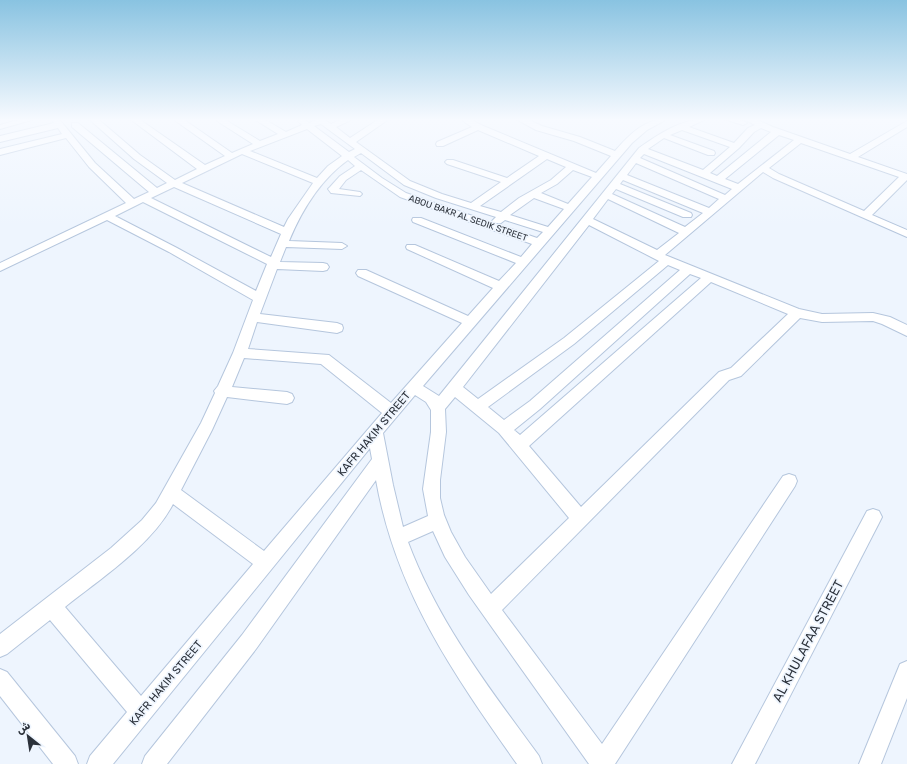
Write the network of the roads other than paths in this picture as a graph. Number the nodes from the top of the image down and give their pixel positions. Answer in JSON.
{"nodes":[{"id":1,"x":83,"y":155,"type":"edge"},
{"id":2,"x":111,"y":155,"type":"edge"},
{"id":3,"x":135,"y":155,"type":"edge"},
{"id":4,"x":182,"y":155,"type":"edge"},
{"id":5,"x":234,"y":155,"type":"edge"},
{"id":6,"x":251,"y":155,"type":"edge"},
{"id":7,"x":351,"y":155,"type":"edge"},
{"id":8,"x":367,"y":155,"type":"edge"},
{"id":9,"x":546,"y":155,"type":"joint"},
{"id":10,"x":616,"y":155,"type":"edge"},
{"id":11,"x":639,"y":155,"type":"edge"},
{"id":12,"x":662,"y":155,"type":"edge"},
{"id":13,"x":675,"y":155,"type":"edge"},
{"id":14,"x":724,"y":155,"type":"edge"},
{"id":15,"x":749,"y":155,"type":"edge"},
{"id":16,"x":781,"y":155,"type":"edge"},
{"id":17,"x":845,"y":155,"type":"edge"},
{"id":18,"x":856,"y":155,"type":"edge"},
{"id":19,"x":231,"y":156,"type":"joint"},
{"id":20,"x":348,"y":156,"type":"junction"},
{"id":21,"x":852,"y":157,"type":"junction"},
{"id":22,"x":635,"y":159,"type":"junction"},
{"id":23,"x":691,"y":159,"type":"dead end"},
{"id":24,"x":450,"y":162,"type":"dead end"},
{"id":25,"x":360,"y":166,"type":"junction"},
{"id":26,"x":572,"y":166,"type":"junction"},
{"id":27,"x":763,"y":168,"type":"junction"},
{"id":28,"x":204,"y":169,"type":"junction"},
{"id":29,"x":704,"y":174,"type":"junction"},
{"id":30,"x":905,"y":175,"type":"edge"},
{"id":31,"x":599,"y":177,"type":"junction"},
{"id":32,"x":619,"y":180,"type":"junction"},
{"id":33,"x":718,"y":180,"type":"junction"},
{"id":34,"x":506,"y":181,"type":"junction"},
{"id":35,"x":319,"y":182,"type":"junction"},
{"id":36,"x":175,"y":184,"type":"junction"},
{"id":37,"x":739,"y":188,"type":"junction"},
{"id":38,"x":157,"y":193,"type":"junction"},
{"id":39,"x":357,"y":194,"type":"dead end"},
{"id":40,"x":533,"y":194,"type":"junction"},
{"id":41,"x":607,"y":195,"type":"junction"},
{"id":42,"x":145,"y":199,"type":"junction"},
{"id":43,"x":726,"y":199,"type":"junction"},
{"id":44,"x":133,"y":204,"type":"junction"},
{"id":45,"x":472,"y":207,"type":"junction"},
{"id":46,"x":571,"y":208,"type":"junction"},
{"id":47,"x":710,"y":212,"type":"junction"},
{"id":48,"x":687,"y":215,"type":"dead end"},
{"id":49,"x":866,"y":215,"type":"junction"},
{"id":50,"x":107,"y":216,"type":"junction"},
{"id":51,"x":502,"y":217,"type":"junction"},
{"id":52,"x":417,"y":220,"type":"dead end"},
{"id":53,"x":587,"y":220,"type":"junction"},
{"id":54,"x":490,"y":226,"type":"junction"},
{"id":55,"x":551,"y":231,"type":"junction"},
{"id":56,"x":286,"y":232,"type":"junction"},
{"id":57,"x":686,"y":232,"type":"junction"},
{"id":58,"x":907,"y":234,"type":"edge"},
{"id":59,"x":540,"y":243,"type":"junction"},
{"id":60,"x":281,"y":244,"type":"junction"},
{"id":61,"x":342,"y":246,"type":"dead end"},
{"id":62,"x":412,"y":247,"type":"dead end"},
{"id":63,"x":662,"y":257,"type":"junction"},
{"id":64,"x":524,"y":262,"type":"junction"},
{"id":65,"x":273,"y":264,"type":"junction"},
{"id":66,"x":0,"y":267,"type":"edge"},
{"id":67,"x":323,"y":267,"type":"dead end"},
{"id":68,"x":688,"y":269,"type":"junction"},
{"id":69,"x":362,"y":273,"type":"dead end"},
{"id":70,"x":709,"y":278,"type":"junction"},
{"id":71,"x":502,"y":287,"type":"junction"},
{"id":72,"x":259,"y":298,"type":"junction"},
{"id":73,"x":797,"y":313,"type":"junction"},
{"id":74,"x":253,"y":317,"type":"junction"},
{"id":75,"x":472,"y":322,"type":"junction"},
{"id":76,"x":337,"y":328,"type":"dead end"},
{"id":77,"x":907,"y":331,"type":"edge"},
{"id":78,"x":240,"y":353,"type":"junction"},
{"id":79,"x":413,"y":388,"type":"junction"},
{"id":80,"x":454,"y":388,"type":"junction"},
{"id":81,"x":221,"y":391,"type":"junction"},
{"id":82,"x":287,"y":398,"type":"dead end"},
{"id":83,"x":478,"y":407,"type":"junction"},
{"id":84,"x":438,"y":408,"type":"junction"},
{"id":85,"x":392,"y":412,"type":"junction"},
{"id":86,"x":504,"y":429,"type":"junction"},
{"id":87,"x":375,"y":431,"type":"junction"},
{"id":88,"x":519,"y":445,"type":"junction"},
{"id":89,"x":380,"y":461,"type":"junction"},
{"id":90,"x":789,"y":481,"type":"dead end"},
{"id":91,"x":170,"y":494,"type":"junction"},
{"id":92,"x":873,"y":517,"type":"dead end"},
{"id":93,"x":580,"y":519,"type":"junction"},
{"id":94,"x":438,"y":520,"type":"junction"},
{"id":95,"x":398,"y":538,"type":"junction"},
{"id":96,"x":266,"y":563,"type":"junction"},
{"id":97,"x":51,"y":606,"type":"junction"},
{"id":98,"x":490,"y":608,"type":"junction"},
{"id":99,"x":0,"y":647,"type":"edge"},
{"id":100,"x":907,"y":671,"type":"edge"},
{"id":101,"x":0,"y":679,"type":"edge"},
{"id":102,"x":141,"y":712,"type":"junction"},
{"id":103,"x":67,"y":764,"type":"edge"},
{"id":104,"x":98,"y":764,"type":"edge"},
{"id":105,"x":153,"y":764,"type":"edge"},
{"id":106,"x":531,"y":764,"type":"edge"},
{"id":107,"x":602,"y":764,"type":"edge"},
{"id":108,"x":743,"y":764,"type":"edge"},
{"id":109,"x":870,"y":764,"type":"edge"}],
"edges":[{"from":1,"to":44,"type":"street"},
{"from":2,"to":38,"type":"street"},
{"from":3,"to":36,"type":"street"},
{"from":4,"to":28,"type":"street"},
{"from":5,"to":19,"type":"street"},
{"from":6,"to":35,"type":"street"},
{"from":7,"to":20,"type":"street"},
{"from":8,"to":45,"type":"street","name":"ABOU BAKR AL SEDIK STREET"},
{"from":9,"to":26,"type":"street"},
{"from":9,"to":34,"type":"street"},
{"from":10,"to":31,"type":"street","name":"KAFR HAKIM STREET"},
{"from":11,"to":22,"type":"street"},
{"from":12,"to":29,"type":"street"},
{"from":13,"to":23,"type":"street"},
{"from":14,"to":29,"type":"street"},
{"from":15,"to":33,"type":"street"},
{"from":16,"to":27,"type":"street"},
{"from":17,"to":21,"type":"street"},
{"from":18,"to":21,"type":"street"},
{"from":19,"to":28,"type":"street"},
{"from":20,"to":25,"type":"street","name":"ABOU BAKR AL SEDIK STREET"},
{"from":20,"to":35,"type":"street"},
{"from":21,"to":30,"type":"street"},
{"from":22,"to":32,"type":"street"},
{"from":22,"to":43,"type":"street"},
{"from":24,"to":34,"type":"street"},
{"from":25,"to":39,"type":"street"},
{"from":25,"to":54,"type":"street","name":"ABOU BAKR AL SEDIK STREET"},
{"from":26,"to":31,"type":"street"},
{"from":26,"to":40,"type":"street"},
{"from":27,"to":37,"type":"street"},
{"from":27,"to":49,"type":"street"},
{"from":28,"to":36,"type":"street"},
{"from":29,"to":33,"type":"street"},
{"from":30,"to":49,"type":"street"},
{"from":31,"to":46,"type":"street","name":"KAFR HAKIM STREET"},
{"from":32,"to":41,"type":"street"},
{"from":32,"to":47,"type":"street"},
{"from":32,"to":48,"type":"street"},
{"from":33,"to":37,"type":"street"},
{"from":34,"to":45,"type":"street"},
{"from":35,"to":56,"type":"street"},
{"from":36,"to":38,"type":"street"},
{"from":36,"to":56,"type":"street"},
{"from":37,"to":43,"type":"street"},
{"from":38,"to":42,"type":"street"},
{"from":40,"to":46,"type":"street"},
{"from":40,"to":51,"type":"street"},
{"from":41,"to":53,"type":"street"},
{"from":41,"to":57,"type":"street"},
{"from":42,"to":44,"type":"street"},
{"from":42,"to":65,"type":"street"},
{"from":43,"to":47,"type":"street"},
{"from":44,"to":50,"type":"street"},
{"from":45,"to":51,"type":"street","name":"ABOU BAKR AL SEDIK STREET"},
{"from":46,"to":55,"type":"street","name":"KAFR HAKIM STREET"},
{"from":47,"to":57,"type":"street"},
{"from":49,"to":58,"type":"street"},
{"from":50,"to":66,"type":"street"},
{"from":50,"to":72,"type":"street"},
{"from":51,"to":54,"type":"street"},
{"from":51,"to":55,"type":"street","name":"ABOU BAKR AL SEDIK STREET"},
{"from":52,"to":64,"type":"street"},
{"from":53,"to":63,"type":"street"},
{"from":53,"to":80,"type":"street"},
{"from":54,"to":59,"type":"street","name":"ABOU BAKR AL SEDIK STREET"},
{"from":55,"to":59,"type":"street","name":"KAFR HAKIM STREET"},
{"from":56,"to":60,"type":"street"},
{"from":57,"to":63,"type":"street"},
{"from":59,"to":64,"type":"street","name":"KAFR HAKIM STREET"},
{"from":60,"to":61,"type":"street"},
{"from":60,"to":65,"type":"street"},
{"from":62,"to":71,"type":"street"},
{"from":63,"to":68,"type":"street"},
{"from":63,"to":83,"type":"street"},
{"from":64,"to":71,"type":"street","name":"KAFR HAKIM STREET"},
{"from":65,"to":67,"type":"street"},
{"from":65,"to":72,"type":"street"},
{"from":68,"to":70,"type":"street"},
{"from":68,"to":86,"type":"street"},
{"from":69,"to":75,"type":"street"},
{"from":70,"to":73,"type":"street"},
{"from":70,"to":88,"type":"street"},
{"from":71,"to":75,"type":"street","name":"KAFR HAKIM STREET"},
{"from":72,"to":74,"type":"street"},
{"from":73,"to":77,"type":"street"},
{"from":73,"to":93,"type":"street"},
{"from":74,"to":76,"type":"street"},
{"from":74,"to":78,"type":"street"},
{"from":75,"to":79,"type":"street","name":"KAFR HAKIM STREET"},
{"from":78,"to":81,"type":"street"},
{"from":78,"to":85,"type":"street"},
{"from":79,"to":84,"type":"street"},
{"from":79,"to":85,"type":"street","name":"KAFR HAKIM STREET"},
{"from":80,"to":83,"type":"street"},
{"from":80,"to":84,"type":"street"},
{"from":81,"to":82,"type":"street"},
{"from":81,"to":91,"type":"street"},
{"from":83,"to":86,"type":"street"},
{"from":84,"to":94,"type":"street"},
{"from":85,"to":87,"type":"street","name":"KAFR HAKIM STREET"},
{"from":86,"to":88,"type":"street"},
{"from":87,"to":89,"type":"street"},
{"from":87,"to":96,"type":"street","name":"KAFR HAKIM STREET"},
{"from":88,"to":93,"type":"street"},
{"from":89,"to":95,"type":"street"},
{"from":89,"to":105,"type":"street","name":"KAFR HAKIM STREET"},
{"from":90,"to":107,"type":"street"},
{"from":91,"to":96,"type":"street"},
{"from":91,"to":97,"type":"street"},
{"from":92,"to":108,"type":"street","name":"AL KHULAFAA STREET"},
{"from":93,"to":98,"type":"street"},
{"from":94,"to":95,"type":"street"},
{"from":94,"to":98,"type":"street"},
{"from":95,"to":106,"type":"street"},
{"from":96,"to":102,"type":"street","name":"KAFR HAKIM STREET"},
{"from":97,"to":99,"type":"street"},
{"from":97,"to":102,"type":"street"},
{"from":98,"to":107,"type":"street"},
{"from":100,"to":109,"type":"street"},
{"from":101,"to":103,"type":"street"},
{"from":102,"to":104,"type":"street","name":"KAFR HAKIM STREET"}]}
